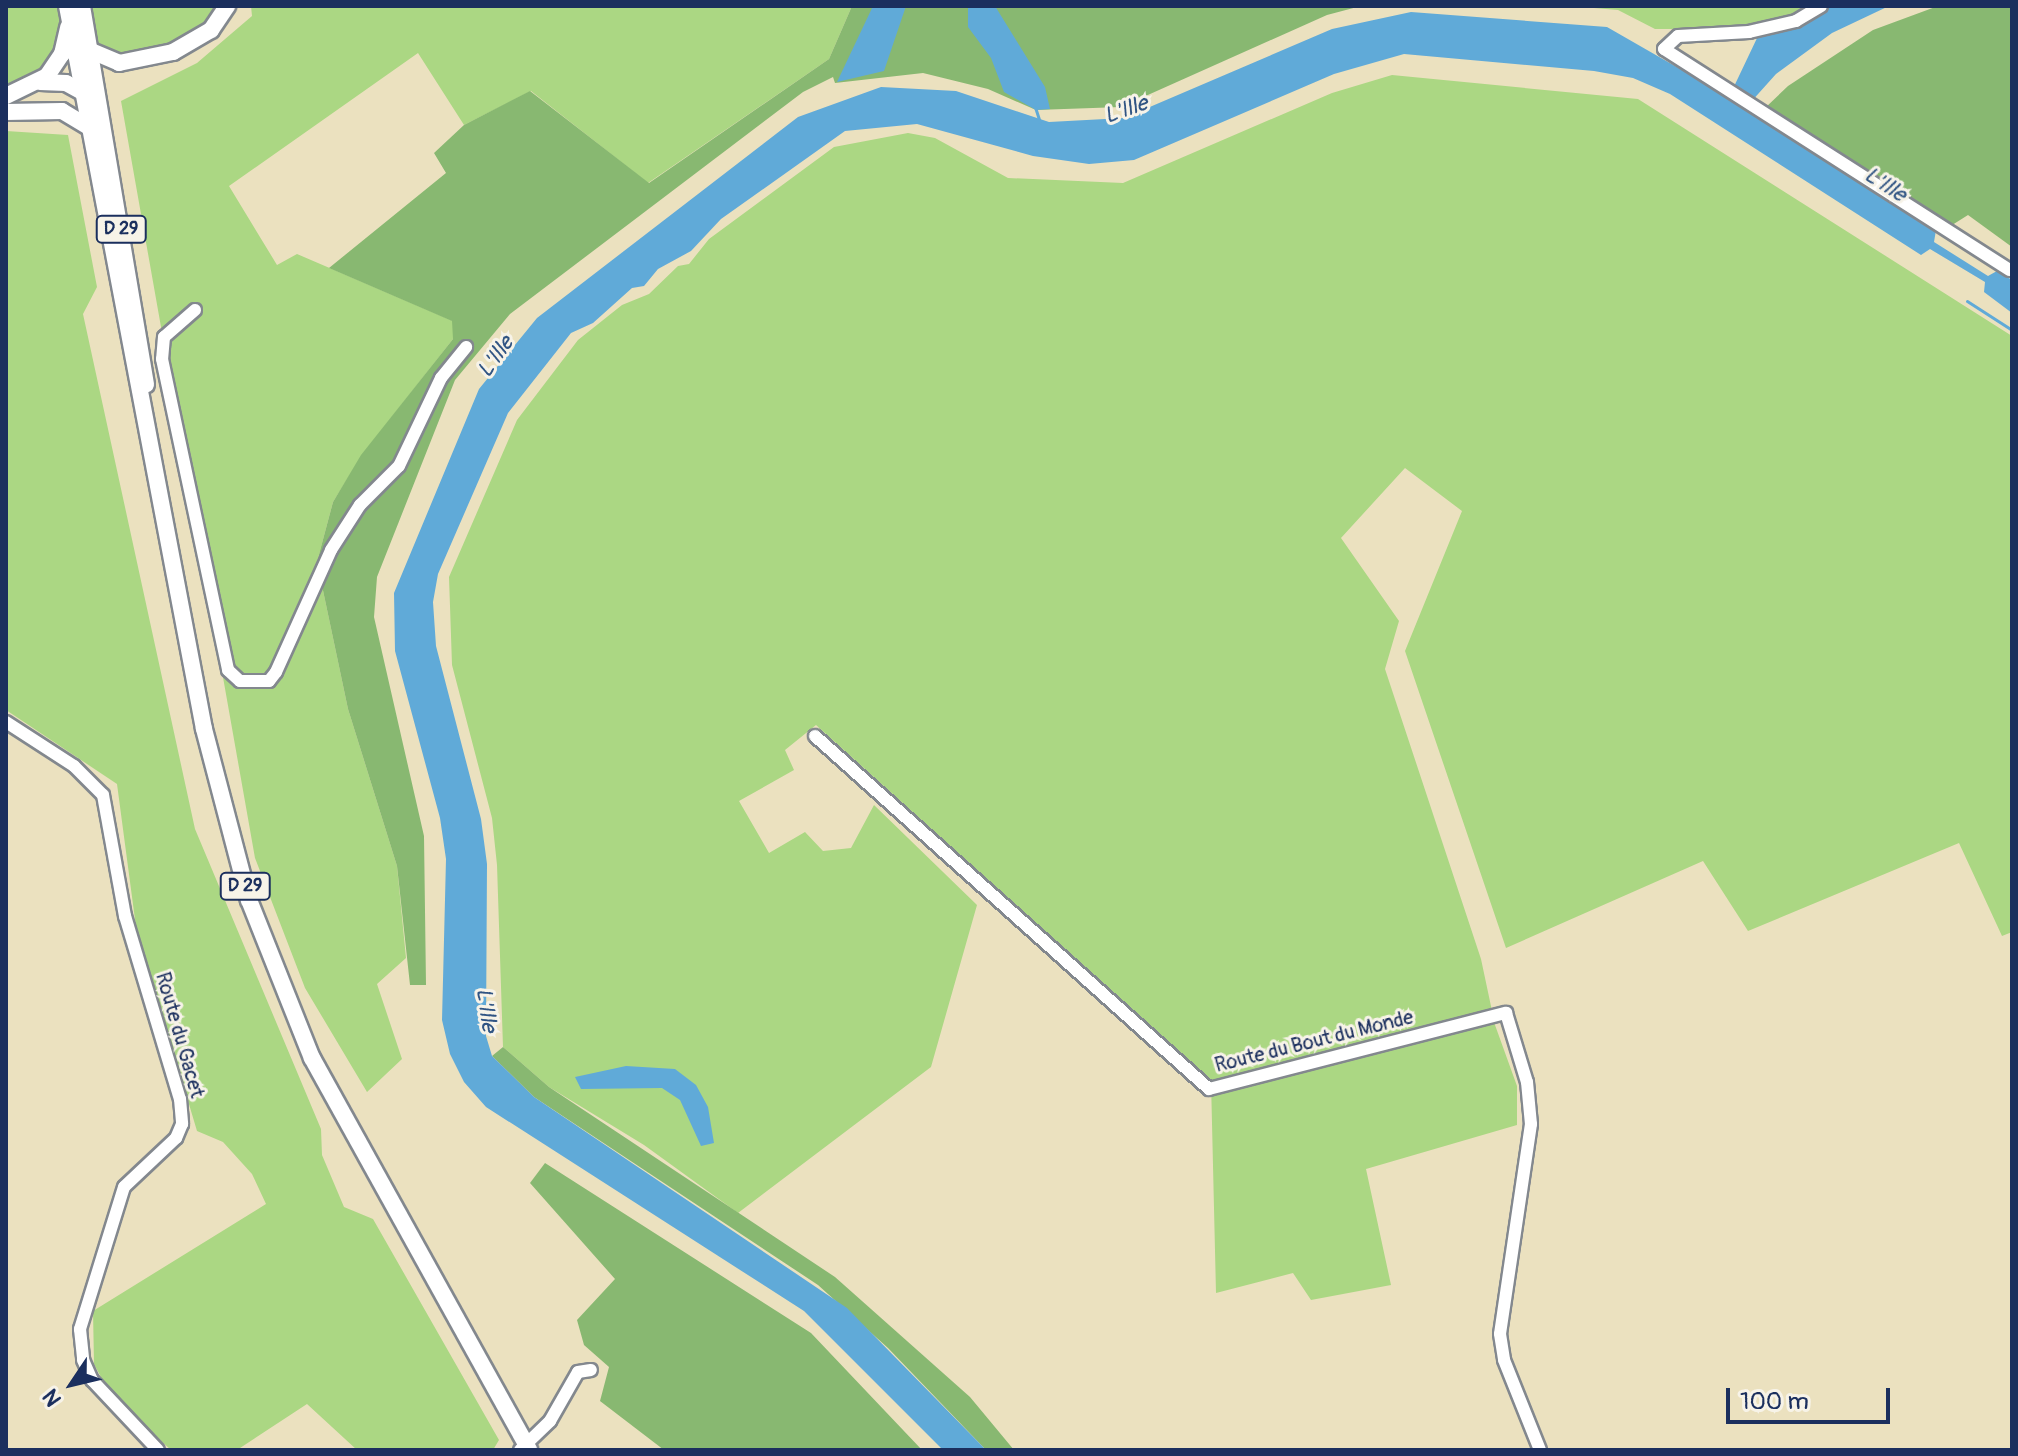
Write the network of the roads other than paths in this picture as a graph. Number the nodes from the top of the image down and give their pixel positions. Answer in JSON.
{"nodes":[{"id":1,"x":227,"y":6,"type":"edge"},
{"id":2,"x":1821,"y":6,"type":"edge"},
{"id":3,"x":73,"y":10,"type":"edge"},
{"id":4,"x":89,"y":50,"type":"junction"},
{"id":5,"x":40,"y":82,"type":"junction"},
{"id":6,"x":83,"y":91,"type":"junction"},
{"id":7,"x":6,"y":96,"type":"edge"},
{"id":8,"x":6,"y":112,"type":"edge"},
{"id":9,"x":96,"y":127,"type":"junction"},
{"id":10,"x":2009,"y":270,"type":"dead end"},
{"id":11,"x":195,"y":310,"type":"dead end"},
{"id":12,"x":466,"y":347,"type":"dead end"},
{"id":13,"x":6,"y":722,"type":"edge"},
{"id":14,"x":815,"y":736,"type":"dead end"},
{"id":15,"x":591,"y":1370,"type":"dead end"},
{"id":16,"x":525,"y":1448,"type":"edge"},
{"id":17,"x":158,"y":1450,"type":"edge"},
{"id":18,"x":1540,"y":1450,"type":"edge"}],
"edges":[{"from":1,"to":4,"type":"main road"},
{"from":2,"to":10,"type":"street"},
{"from":3,"to":4,"type":"main road","number":"D 29"},
{"from":3,"to":5,"type":"main road"},
{"from":3,"to":6,"type":"main road","number":"D 29"},
{"from":4,"to":9,"type":"main road","number":"D 29"},
{"from":5,"to":6,"type":"main road"},
{"from":5,"to":7,"type":"main road"},
{"from":6,"to":9,"type":"main road","number":"D 29"},
{"from":8,"to":9,"type":"main road"},
{"from":9,"to":16,"type":"main road","number":"D 29"},
{"from":11,"to":12,"type":"street"},
{"from":13,"to":17,"type":"street","name":"Route du Gacet"},
{"from":14,"to":18,"type":"street","name":"Route du Bout du Monde"},
{"from":15,"to":16,"type":"street"}]}
